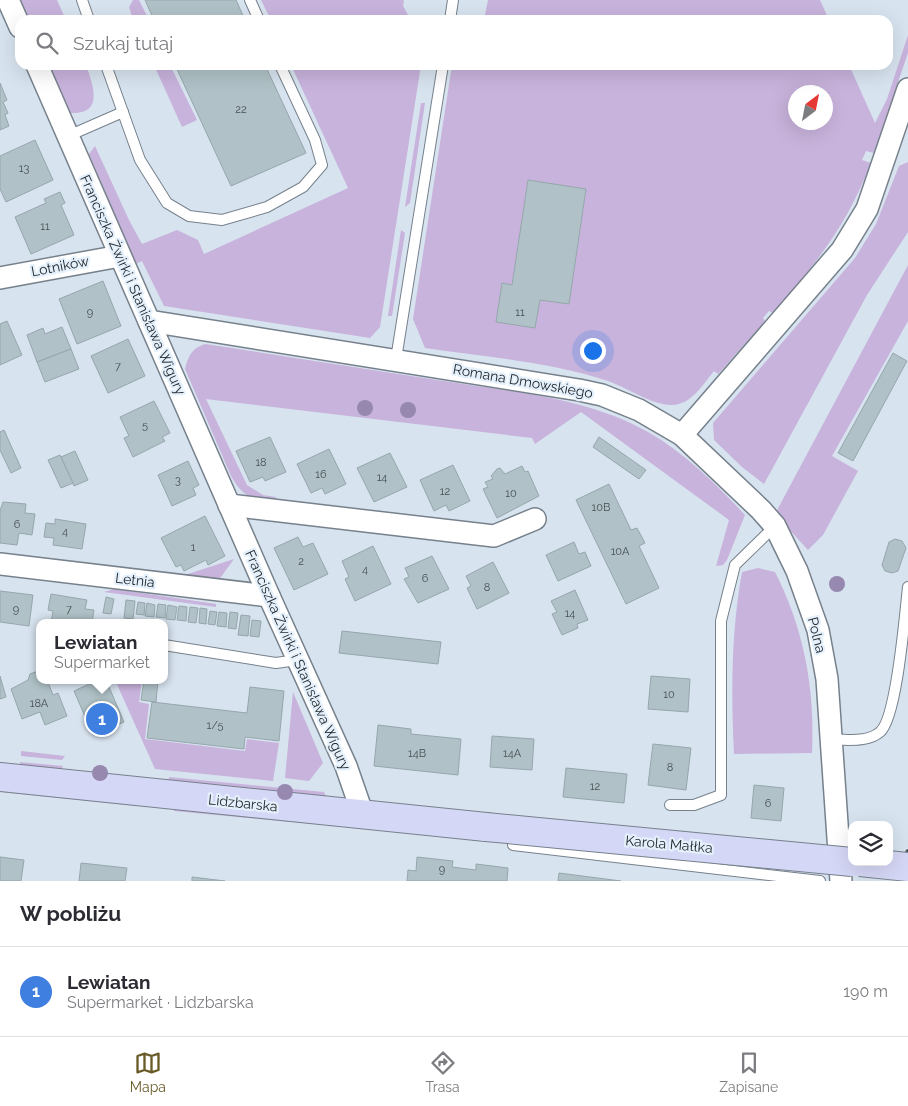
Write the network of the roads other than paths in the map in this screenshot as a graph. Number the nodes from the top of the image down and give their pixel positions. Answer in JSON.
{"nodes":[{"id":1,"x":8,"y":0,"type":"edge"},
{"id":2,"x":82,"y":0,"type":"edge"},
{"id":3,"x":250,"y":0,"type":"edge"},
{"id":4,"x":453,"y":0,"type":"edge"},
{"id":5,"x":87,"y":15,"type":"edge"},
{"id":6,"x":257,"y":15,"type":"edge"},
{"id":7,"x":451,"y":15,"type":"edge"},
{"id":8,"x":15,"y":16,"type":"edge"},
{"id":9,"x":39,"y":70,"type":"edge"},
{"id":10,"x":108,"y":70,"type":"edge"},
{"id":11,"x":282,"y":70,"type":"edge"},
{"id":12,"x":442,"y":70,"type":"edge"},
{"id":13,"x":908,"y":89,"type":"edge"},
{"id":14,"x":123,"y":112,"type":"junction"},
{"id":15,"x":68,"y":136,"type":"junction"},
{"id":16,"x":120,"y":256,"type":"junction"},
{"id":17,"x":0,"y":278,"type":"edge"},
{"id":18,"x":149,"y":321,"type":"junction"},
{"id":19,"x":396,"y":359,"type":"junction"},
{"id":20,"x":682,"y":435,"type":"junction"},
{"id":21,"x":229,"y":505,"type":"junction"},
{"id":22,"x":535,"y":518,"type":"dead end"},
{"id":23,"x":775,"y":526,"type":"junction"},
{"id":24,"x":0,"y":564,"type":"edge"},
{"id":25,"x":908,"y":587,"type":"edge"},
{"id":26,"x":269,"y":596,"type":"junction"},
{"id":27,"x":168,"y":646,"type":"edge"},
{"id":28,"x":297,"y":660,"type":"junction"},
{"id":29,"x":832,"y":740,"type":"junction"},
{"id":30,"x":0,"y":778,"type":"edge"},
{"id":31,"x":670,"y":805,"type":"dead end"},
{"id":32,"x":363,"y":815,"type":"junction"},
{"id":33,"x":486,"y":827,"type":"joint"},
{"id":34,"x":513,"y":845,"type":"dead end"},
{"id":35,"x":848,"y":862,"type":"edge"},
{"id":36,"x":893,"y":865,"type":"edge"},
{"id":37,"x":908,"y":867,"type":"edge"},
{"id":38,"x":820,"y":881,"type":"edge"},
{"id":39,"x":841,"y":881,"type":"edge"}],
"edges":[{"from":1,"to":8,"type":"street"},
{"from":2,"to":5,"type":"lane"},
{"from":3,"to":6,"type":"lane"},
{"from":4,"to":7,"type":"lane"},
{"from":9,"to":15,"type":"street","name":"Franciszka Żwirki i Stanisława Wigury"},
{"from":10,"to":14,"type":"lane"},
{"from":11,"to":14,"type":"lane"},
{"from":12,"to":19,"type":"lane"},
{"from":13,"to":20,"type":"street"},
{"from":14,"to":15,"type":"lane"},
{"from":15,"to":16,"type":"street","name":"Franciszka Żwirki i Stanisława Wigury"},
{"from":16,"to":17,"type":"street","name":"Lotników"},
{"from":16,"to":18,"type":"street","name":"Franciszka Żwirki i Stanisława Wigury"},
{"from":18,"to":19,"type":"street","name":"Romana Dmowskiego"},
{"from":18,"to":21,"type":"street","name":"Franciszka Żwirki i Stanisława Wigury"},
{"from":19,"to":20,"type":"street","name":"Romana Dmowskiego"},
{"from":20,"to":23,"type":"street","name":"Polna"},
{"from":21,"to":22,"type":"street"},
{"from":21,"to":26,"type":"street","name":"Franciszka Żwirki i Stanisława Wigury"},
{"from":23,"to":29,"type":"street","name":"Polna"},
{"from":23,"to":31,"type":"lane"},
{"from":24,"to":26,"type":"street","name":"Letnia"},
{"from":25,"to":29,"type":"lane"},
{"from":26,"to":28,"type":"street","name":"Franciszka Żwirki i Stanisława Wigury"},
{"from":27,"to":28,"type":"lane"},
{"from":28,"to":32,"type":"street","name":"Franciszka Żwirki i Stanisława Wigury"},
{"from":29,"to":39,"type":"street","name":"Polna"},
{"from":30,"to":32,"type":"main road","name":"Lidzbarska"},
{"from":32,"to":33,"type":"main road","name":"Lidzbarska"},
{"from":33,"to":35,"type":"main road","name":"Karola Małłka","bridge":true},
{"from":34,"to":38,"type":"lane"},
{"from":36,"to":37,"type":"main road","bridge":true}]}
